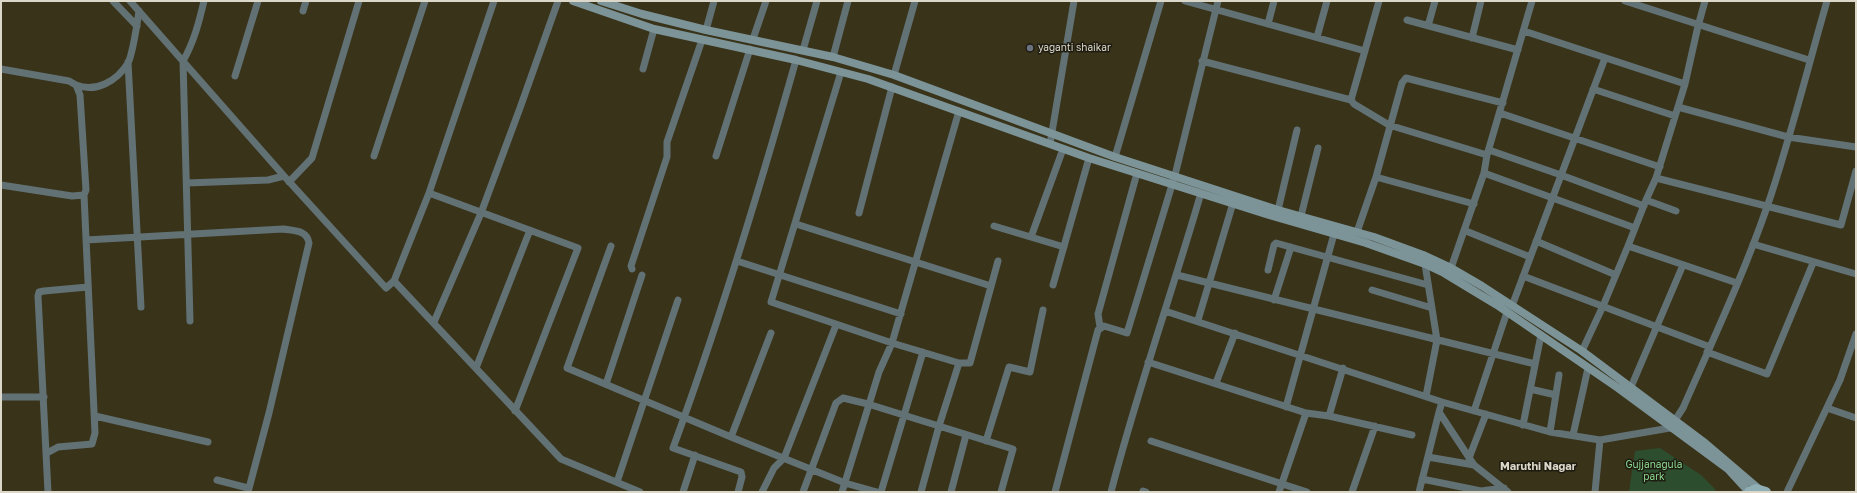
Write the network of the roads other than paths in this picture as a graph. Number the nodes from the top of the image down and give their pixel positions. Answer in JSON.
{"nodes":[{"id":1,"x":113,"y":1,"type":"edge"},
{"id":2,"x":130,"y":1,"type":"edge"},
{"id":3,"x":204,"y":1,"type":"edge"},
{"id":4,"x":258,"y":1,"type":"edge"},
{"id":5,"x":306,"y":1,"type":"edge"},
{"id":6,"x":359,"y":1,"type":"edge"},
{"id":7,"x":425,"y":1,"type":"edge"},
{"id":8,"x":494,"y":1,"type":"edge"},
{"id":9,"x":558,"y":1,"type":"edge"},
{"id":10,"x":573,"y":1,"type":"edge"},
{"id":11,"x":603,"y":1,"type":"edge"},
{"id":12,"x":714,"y":1,"type":"edge"},
{"id":13,"x":766,"y":1,"type":"edge"},
{"id":14,"x":817,"y":1,"type":"edge"},
{"id":15,"x":848,"y":1,"type":"edge"},
{"id":16,"x":915,"y":1,"type":"edge"},
{"id":17,"x":1074,"y":1,"type":"edge"},
{"id":18,"x":1160,"y":1,"type":"edge"},
{"id":19,"x":1185,"y":1,"type":"edge"},
{"id":20,"x":1218,"y":1,"type":"edge"},
{"id":21,"x":1274,"y":1,"type":"edge"},
{"id":22,"x":1327,"y":1,"type":"edge"},
{"id":23,"x":1379,"y":1,"type":"edge"},
{"id":24,"x":1435,"y":1,"type":"edge"},
{"id":25,"x":1481,"y":1,"type":"edge"},
{"id":26,"x":1532,"y":1,"type":"edge"},
{"id":27,"x":1625,"y":1,"type":"edge"},
{"id":28,"x":1705,"y":1,"type":"edge"},
{"id":29,"x":1827,"y":1,"type":"edge"},
{"id":30,"x":1216,"y":9,"type":"junction"},
{"id":31,"x":303,"y":11,"type":"dead end"},
{"id":32,"x":140,"y":12,"type":"junction"},
{"id":33,"x":1407,"y":20,"type":"dead end"},
{"id":34,"x":1268,"y":24,"type":"junction"},
{"id":35,"x":137,"y":26,"type":"junction"},
{"id":36,"x":1428,"y":26,"type":"junction"},
{"id":37,"x":1698,"y":26,"type":"junction"},
{"id":38,"x":654,"y":29,"type":"junction"},
{"id":39,"x":706,"y":30,"type":"junction"},
{"id":40,"x":1524,"y":31,"type":"junction"},
{"id":41,"x":1317,"y":37,"type":"junction"},
{"id":42,"x":1472,"y":38,"type":"junction"},
{"id":43,"x":753,"y":39,"type":"junction"},
{"id":44,"x":702,"y":40,"type":"junction"},
{"id":45,"x":750,"y":49,"type":"junction"},
{"id":46,"x":803,"y":50,"type":"junction"},
{"id":47,"x":1518,"y":50,"type":"junction"},
{"id":48,"x":1365,"y":51,"type":"junction"},
{"id":49,"x":833,"y":57,"type":"junction"},
{"id":50,"x":1605,"y":58,"type":"junction"},
{"id":51,"x":796,"y":60,"type":"junction"},
{"id":52,"x":1810,"y":60,"type":"junction"},
{"id":53,"x":183,"y":61,"type":"junction"},
{"id":54,"x":1202,"y":61,"type":"junction"},
{"id":55,"x":128,"y":62,"type":"junction"},
{"id":56,"x":1,"y":69,"type":"edge"},
{"id":57,"x":643,"y":70,"type":"dead end"},
{"id":58,"x":841,"y":72,"type":"junction"},
{"id":59,"x":894,"y":75,"type":"junction"},
{"id":60,"x":235,"y":76,"type":"dead end"},
{"id":61,"x":1685,"y":84,"type":"junction"},
{"id":62,"x":76,"y":85,"type":"junction"},
{"id":63,"x":892,"y":88,"type":"junction"},
{"id":64,"x":1593,"y":89,"type":"junction"},
{"id":65,"x":1351,"y":100,"type":"junction"},
{"id":66,"x":1503,"y":103,"type":"junction"},
{"id":67,"x":1678,"y":107,"type":"junction"},
{"id":68,"x":960,"y":111,"type":"junction"},
{"id":69,"x":1500,"y":113,"type":"junction"},
{"id":70,"x":1675,"y":116,"type":"junction"},
{"id":71,"x":1389,"y":125,"type":"junction"},
{"id":72,"x":1297,"y":130,"type":"dead end"},
{"id":73,"x":1053,"y":134,"type":"junction"},
{"id":74,"x":1788,"y":137,"type":"junction"},
{"id":75,"x":1576,"y":138,"type":"junction"},
{"id":76,"x":1050,"y":144,"type":"junction"},
{"id":77,"x":1856,"y":147,"type":"edge"},
{"id":78,"x":1318,"y":148,"type":"dead end"},
{"id":79,"x":1064,"y":149,"type":"junction"},
{"id":80,"x":1488,"y":153,"type":"junction"},
{"id":81,"x":374,"y":156,"type":"dead end"},
{"id":82,"x":716,"y":156,"type":"dead end"},
{"id":83,"x":1115,"y":157,"type":"junction"},
{"id":84,"x":1089,"y":158,"type":"junction"},
{"id":85,"x":1660,"y":167,"type":"junction"},
{"id":86,"x":1856,"y":171,"type":"edge"},
{"id":87,"x":1137,"y":173,"type":"junction"},
{"id":88,"x":1484,"y":173,"type":"junction"},
{"id":89,"x":1175,"y":175,"type":"junction"},
{"id":90,"x":1561,"y":175,"type":"junction"},
{"id":91,"x":284,"y":176,"type":"junction"},
{"id":92,"x":1376,"y":177,"type":"junction"},
{"id":93,"x":1656,"y":178,"type":"junction"},
{"id":94,"x":289,"y":182,"type":"junction"},
{"id":95,"x":187,"y":183,"type":"junction"},
{"id":96,"x":1172,"y":184,"type":"junction"},
{"id":97,"x":1,"y":185,"type":"edge"},
{"id":98,"x":428,"y":193,"type":"junction"},
{"id":99,"x":1201,"y":193,"type":"junction"},
{"id":100,"x":84,"y":195,"type":"junction"},
{"id":101,"x":1553,"y":198,"type":"junction"},
{"id":102,"x":1645,"y":203,"type":"junction"},
{"id":103,"x":1233,"y":204,"type":"junction"},
{"id":104,"x":1474,"y":204,"type":"junction"},
{"id":105,"x":1767,"y":206,"type":"junction"},
{"id":106,"x":1278,"y":210,"type":"junction"},
{"id":107,"x":1676,"y":212,"type":"dead end"},
{"id":108,"x":481,"y":213,"type":"junction"},
{"id":109,"x":859,"y":213,"type":"dead end"},
{"id":110,"x":1301,"y":216,"type":"junction"},
{"id":111,"x":796,"y":224,"type":"junction"},
{"id":112,"x":994,"y":226,"type":"dead end"},
{"id":113,"x":1635,"y":228,"type":"junction"},
{"id":114,"x":530,"y":230,"type":"junction"},
{"id":115,"x":1466,"y":231,"type":"junction"},
{"id":116,"x":1356,"y":232,"type":"junction"},
{"id":117,"x":188,"y":234,"type":"junction"},
{"id":118,"x":1334,"y":234,"type":"junction"},
{"id":119,"x":138,"y":237,"type":"junction"},
{"id":120,"x":1031,"y":237,"type":"junction"},
{"id":121,"x":86,"y":240,"type":"junction"},
{"id":122,"x":1536,"y":241,"type":"junction"},
{"id":123,"x":1753,"y":244,"type":"junction"},
{"id":124,"x":611,"y":246,"type":"dead end"},
{"id":125,"x":1628,"y":246,"type":"junction"},
{"id":126,"x":1064,"y":247,"type":"junction"},
{"id":127,"x":1292,"y":247,"type":"junction"},
{"id":128,"x":1328,"y":256,"type":"junction"},
{"id":129,"x":1530,"y":257,"type":"junction"},
{"id":130,"x":737,"y":261,"type":"junction"},
{"id":131,"x":998,"y":261,"type":"dead end"},
{"id":132,"x":1426,"y":261,"type":"junction"},
{"id":133,"x":915,"y":262,"type":"junction"},
{"id":134,"x":1813,"y":262,"type":"junction"},
{"id":135,"x":1684,"y":265,"type":"junction"},
{"id":136,"x":1451,"y":268,"type":"junction"},
{"id":137,"x":632,"y":269,"type":"dead end"},
{"id":138,"x":1268,"y":270,"type":"dead end"},
{"id":139,"x":1856,"y":274,"type":"edge"},
{"id":140,"x":642,"y":275,"type":"dead end"},
{"id":141,"x":780,"y":275,"type":"junction"},
{"id":142,"x":1177,"y":275,"type":"junction"},
{"id":143,"x":1616,"y":275,"type":"junction"},
{"id":144,"x":1523,"y":276,"type":"junction"},
{"id":145,"x":394,"y":281,"type":"junction"},
{"id":146,"x":1209,"y":283,"type":"junction"},
{"id":147,"x":1737,"y":283,"type":"junction"},
{"id":148,"x":991,"y":286,"type":"junction"},
{"id":149,"x":1053,"y":286,"type":"dead end"},
{"id":150,"x":1428,"y":286,"type":"junction"},
{"id":151,"x":88,"y":287,"type":"junction"},
{"id":152,"x":1372,"y":290,"type":"dead end"},
{"id":153,"x":678,"y":300,"type":"dead end"},
{"id":154,"x":1274,"y":300,"type":"junction"},
{"id":155,"x":1603,"y":306,"type":"junction"},
{"id":156,"x":141,"y":308,"type":"dead end"},
{"id":157,"x":1432,"y":308,"type":"junction"},
{"id":158,"x":1313,"y":309,"type":"junction"},
{"id":159,"x":1510,"y":309,"type":"junction"},
{"id":160,"x":1043,"y":310,"type":"dead end"},
{"id":161,"x":1165,"y":310,"type":"junction"},
{"id":162,"x":901,"y":314,"type":"junction"},
{"id":163,"x":1198,"y":320,"type":"junction"},
{"id":164,"x":190,"y":321,"type":"dead end"},
{"id":165,"x":434,"y":322,"type":"junction"},
{"id":166,"x":836,"y":325,"type":"junction"},
{"id":167,"x":1100,"y":327,"type":"junction"},
{"id":168,"x":1657,"y":327,"type":"junction"},
{"id":169,"x":771,"y":333,"type":"dead end"},
{"id":170,"x":1235,"y":333,"type":"junction"},
{"id":171,"x":1856,"y":334,"type":"edge"},
{"id":172,"x":1541,"y":335,"type":"junction"},
{"id":173,"x":1437,"y":340,"type":"junction"},
{"id":174,"x":892,"y":343,"type":"junction"},
{"id":175,"x":1708,"y":350,"type":"junction"},
{"id":176,"x":1582,"y":351,"type":"junction"},
{"id":177,"x":923,"y":352,"type":"junction"},
{"id":178,"x":1301,"y":354,"type":"junction"},
{"id":179,"x":1493,"y":354,"type":"junction"},
{"id":180,"x":1148,"y":362,"type":"junction"},
{"id":181,"x":959,"y":363,"type":"junction"},
{"id":182,"x":1535,"y":364,"type":"junction"},
{"id":183,"x":476,"y":368,"type":"junction"},
{"id":184,"x":1343,"y":368,"type":"junction"},
{"id":185,"x":1588,"y":368,"type":"junction"},
{"id":186,"x":1559,"y":375,"type":"dead end"},
{"id":187,"x":1216,"y":383,"type":"junction"},
{"id":188,"x":606,"y":384,"type":"junction"},
{"id":189,"x":1630,"y":387,"type":"junction"},
{"id":190,"x":1530,"y":389,"type":"junction"},
{"id":191,"x":1556,"y":395,"type":"junction"},
{"id":192,"x":1426,"y":396,"type":"junction"},
{"id":193,"x":1,"y":397,"type":"edge"},
{"id":194,"x":44,"y":397,"type":"junction"},
{"id":195,"x":645,"y":401,"type":"junction"},
{"id":196,"x":1442,"y":402,"type":"junction"},
{"id":197,"x":868,"y":404,"type":"junction"},
{"id":198,"x":1286,"y":407,"type":"junction"},
{"id":199,"x":1827,"y":408,"type":"junction"},
{"id":200,"x":515,"y":411,"type":"junction"},
{"id":201,"x":1474,"y":411,"type":"junction"},
{"id":202,"x":1439,"y":412,"type":"junction"},
{"id":203,"x":1306,"y":413,"type":"junction"},
{"id":204,"x":1486,"y":414,"type":"junction"},
{"id":205,"x":95,"y":416,"type":"junction"},
{"id":206,"x":904,"y":416,"type":"junction"},
{"id":207,"x":1330,"y":416,"type":"junction"},
{"id":208,"x":684,"y":418,"type":"junction"},
{"id":209,"x":1856,"y":418,"type":"edge"},
{"id":210,"x":1676,"y":421,"type":"junction"},
{"id":211,"x":1523,"y":425,"type":"junction"},
{"id":212,"x":939,"y":426,"type":"junction"},
{"id":213,"x":1375,"y":426,"type":"junction"},
{"id":214,"x":1670,"y":428,"type":"junction"},
{"id":215,"x":1550,"y":432,"type":"junction"},
{"id":216,"x":1412,"y":434,"type":"dead end"},
{"id":217,"x":966,"y":435,"type":"junction"},
{"id":218,"x":1573,"y":435,"type":"junction"},
{"id":219,"x":731,"y":437,"type":"junction"},
{"id":220,"x":1600,"y":440,"type":"junction"},
{"id":221,"x":986,"y":441,"type":"junction"},
{"id":222,"x":1151,"y":441,"type":"dead end"},
{"id":223,"x":208,"y":442,"type":"dead end"},
{"id":224,"x":47,"y":453,"type":"junction"},
{"id":225,"x":695,"y":455,"type":"junction"},
{"id":226,"x":784,"y":458,"type":"junction"},
{"id":227,"x":1428,"y":458,"type":"junction"},
{"id":228,"x":1469,"y":458,"type":"junction"},
{"id":229,"x":1474,"y":465,"type":"junction"},
{"id":230,"x":811,"y":469,"type":"junction"},
{"id":231,"x":1422,"y":479,"type":"junction"},
{"id":232,"x":217,"y":480,"type":"dead end"},
{"id":233,"x":616,"y":482,"type":"junction"},
{"id":234,"x":845,"y":482,"type":"junction"},
{"id":235,"x":1281,"y":489,"type":"edge"},
{"id":236,"x":248,"y":490,"type":"edge"},
{"id":237,"x":1506,"y":490,"type":"edge"},
{"id":238,"x":1763,"y":490,"type":"edge"},
{"id":239,"x":48,"y":492,"type":"edge"},
{"id":240,"x":640,"y":492,"type":"edge"},
{"id":241,"x":683,"y":492,"type":"edge"},
{"id":242,"x":738,"y":492,"type":"edge"},
{"id":243,"x":762,"y":492,"type":"edge"},
{"id":244,"x":803,"y":492,"type":"edge"},
{"id":245,"x":842,"y":492,"type":"edge"},
{"id":246,"x":877,"y":492,"type":"edge"},
{"id":247,"x":882,"y":492,"type":"edge"},
{"id":248,"x":921,"y":492,"type":"edge"},
{"id":249,"x":951,"y":492,"type":"edge"},
{"id":250,"x":1001,"y":492,"type":"edge"},
{"id":251,"x":1055,"y":492,"type":"edge"},
{"id":252,"x":1111,"y":492,"type":"edge"},
{"id":253,"x":1307,"y":492,"type":"edge"},
{"id":254,"x":1352,"y":492,"type":"edge"},
{"id":255,"x":1418,"y":492,"type":"edge"},
{"id":256,"x":1595,"y":492,"type":"edge"},
{"id":257,"x":1749,"y":492,"type":"edge"},
{"id":258,"x":1787,"y":492,"type":"edge"}],
"edges":[{"from":1,"to":35,"type":"street"},
{"from":2,"to":32,"type":"street"},
{"from":3,"to":53,"type":"street"},
{"from":4,"to":60,"type":"street"},
{"from":5,"to":31,"type":"street"},
{"from":6,"to":94,"type":"street"},
{"from":7,"to":81,"type":"street"},
{"from":8,"to":98,"type":"street"},
{"from":9,"to":108,"type":"street"},
{"from":10,"to":38,"type":"main road"},
{"from":11,"to":39,"type":"main road"},
{"from":12,"to":39,"type":"street"},
{"from":13,"to":43,"type":"street"},
{"from":14,"to":46,"type":"street"},
{"from":15,"to":49,"type":"street"},
{"from":16,"to":59,"type":"street"},
{"from":17,"to":73,"type":"street"},
{"from":18,"to":83,"type":"street"},
{"from":19,"to":30,"type":"street"},
{"from":20,"to":30,"type":"street"},
{"from":21,"to":34,"type":"street"},
{"from":22,"to":41,"type":"street"},
{"from":23,"to":48,"type":"street"},
{"from":24,"to":36,"type":"street"},
{"from":25,"to":42,"type":"street"},
{"from":26,"to":40,"type":"street"},
{"from":27,"to":37,"type":"street"},
{"from":28,"to":37,"type":"street"},
{"from":29,"to":52,"type":"street"},
{"from":30,"to":34,"type":"street"},
{"from":30,"to":54,"type":"street"},
{"from":32,"to":35,"type":"street"},
{"from":32,"to":53,"type":"street"},
{"from":33,"to":36,"type":"street"},
{"from":34,"to":41,"type":"street"},
{"from":35,"to":55,"type":"street"},
{"from":36,"to":42,"type":"street"},
{"from":37,"to":52,"type":"street"},
{"from":37,"to":61,"type":"street"},
{"from":38,"to":44,"type":"main road"},
{"from":38,"to":57,"type":"street"},
{"from":39,"to":43,"type":"main road"},
{"from":40,"to":47,"type":"street"},
{"from":40,"to":50,"type":"street"},
{"from":41,"to":48,"type":"street"},
{"from":42,"to":47,"type":"street"},
{"from":43,"to":46,"type":"main road"},
{"from":44,"to":45,"type":"main road"},
{"from":44,"to":137,"type":"street"},
{"from":45,"to":51,"type":"main road"},
{"from":45,"to":82,"type":"street"},
{"from":46,"to":49,"type":"main road"},
{"from":47,"to":66,"type":"street"},
{"from":48,"to":65,"type":"street"},
{"from":49,"to":59,"type":"main road"},
{"from":50,"to":61,"type":"street"},
{"from":50,"to":64,"type":"street"},
{"from":51,"to":58,"type":"main road"},
{"from":51,"to":130,"type":"street"},
{"from":52,"to":74,"type":"street"},
{"from":53,"to":91,"type":"street"},
{"from":53,"to":95,"type":"street"},
{"from":54,"to":65,"type":"street"},
{"from":54,"to":89,"type":"street"},
{"from":55,"to":62,"type":"street"},
{"from":55,"to":119,"type":"street"},
{"from":56,"to":62,"type":"street"},
{"from":58,"to":63,"type":"main road"},
{"from":58,"to":111,"type":"street"},
{"from":59,"to":73,"type":"main road"},
{"from":61,"to":67,"type":"street"},
{"from":62,"to":100,"type":"street"},
{"from":63,"to":68,"type":"main road"},
{"from":63,"to":109,"type":"street"},
{"from":64,"to":70,"type":"street"},
{"from":64,"to":75,"type":"street"},
{"from":65,"to":71,"type":"street"},
{"from":66,"to":69,"type":"street"},
{"from":66,"to":71,"type":"street"},
{"from":67,"to":70,"type":"street"},
{"from":67,"to":74,"type":"street"},
{"from":68,"to":76,"type":"main road"},
{"from":68,"to":133,"type":"street"},
{"from":69,"to":75,"type":"street"},
{"from":69,"to":80,"type":"street"},
{"from":70,"to":85,"type":"street"},
{"from":71,"to":80,"type":"street"},
{"from":71,"to":92,"type":"street"},
{"from":72,"to":106,"type":"street"},
{"from":73,"to":76,"type":"street"},
{"from":73,"to":83,"type":"main road"},
{"from":74,"to":77,"type":"street"},
{"from":74,"to":105,"type":"street"},
{"from":75,"to":85,"type":"street"},
{"from":75,"to":90,"type":"street"},
{"from":76,"to":79,"type":"main road"},
{"from":78,"to":110,"type":"street"},
{"from":79,"to":84,"type":"main road"},
{"from":79,"to":120,"type":"street"},
{"from":80,"to":88,"type":"street"},
{"from":80,"to":90,"type":"street"},
{"from":83,"to":89,"type":"main road"},
{"from":84,"to":87,"type":"main road"},
{"from":84,"to":126,"type":"street"},
{"from":85,"to":93,"type":"street"},
{"from":86,"to":105,"type":"street"},
{"from":87,"to":96,"type":"main road"},
{"from":87,"to":167,"type":"street"},
{"from":88,"to":101,"type":"street"},
{"from":88,"to":104,"type":"street"},
{"from":89,"to":96,"type":"street"},
{"from":89,"to":106,"type":"main road"},
{"from":90,"to":101,"type":"street"},
{"from":90,"to":102,"type":"street"},
{"from":91,"to":94,"type":"street"},
{"from":91,"to":95,"type":"street"},
{"from":92,"to":104,"type":"street"},
{"from":92,"to":116,"type":"street"},
{"from":93,"to":102,"type":"street"},
{"from":93,"to":105,"type":"street"},
{"from":94,"to":145,"type":"street"},
{"from":95,"to":117,"type":"street"},
{"from":96,"to":99,"type":"main road"},
{"from":96,"to":167,"type":"street"},
{"from":97,"to":100,"type":"street"},
{"from":98,"to":108,"type":"street"},
{"from":98,"to":145,"type":"street"},
{"from":99,"to":103,"type":"main road"},
{"from":99,"to":142,"type":"street"},
{"from":100,"to":121,"type":"street"},
{"from":101,"to":113,"type":"street"},
{"from":101,"to":122,"type":"street"},
{"from":102,"to":107,"type":"street"},
{"from":102,"to":113,"type":"street"},
{"from":103,"to":118,"type":"main road"},
{"from":103,"to":146,"type":"street"},
{"from":104,"to":115,"type":"street"},
{"from":105,"to":123,"type":"street"},
{"from":106,"to":110,"type":"main road"},
{"from":108,"to":114,"type":"street"},
{"from":108,"to":165,"type":"street"},
{"from":110,"to":116,"type":"main road"},
{"from":111,"to":133,"type":"street"},
{"from":111,"to":141,"type":"street"},
{"from":112,"to":120,"type":"street"},
{"from":113,"to":125,"type":"street"},
{"from":114,"to":183,"type":"street"},
{"from":114,"to":200,"type":"street"},
{"from":115,"to":129,"type":"street"},
{"from":115,"to":136,"type":"street"},
{"from":116,"to":132,"type":"main road"},
{"from":117,"to":119,"type":"street"},
{"from":117,"to":164,"type":"street"},
{"from":117,"to":236,"type":"street"},
{"from":118,"to":128,"type":"street"},
{"from":118,"to":132,"type":"main road"},
{"from":119,"to":121,"type":"street"},
{"from":119,"to":156,"type":"street"},
{"from":120,"to":126,"type":"street"},
{"from":121,"to":151,"type":"street"},
{"from":122,"to":129,"type":"street"},
{"from":122,"to":143,"type":"street"},
{"from":123,"to":134,"type":"street"},
{"from":123,"to":147,"type":"street"},
{"from":124,"to":188,"type":"street"},
{"from":125,"to":135,"type":"street"},
{"from":125,"to":143,"type":"street"},
{"from":126,"to":149,"type":"street"},
{"from":127,"to":128,"type":"street"},
{"from":127,"to":138,"type":"street"},
{"from":127,"to":154,"type":"street"},
{"from":128,"to":150,"type":"street"},
{"from":128,"to":158,"type":"street"},
{"from":129,"to":144,"type":"street"},
{"from":130,"to":141,"type":"street"},
{"from":130,"to":208,"type":"street"},
{"from":131,"to":148,"type":"street"},
{"from":132,"to":136,"type":"main road"},
{"from":132,"to":150,"type":"street"},
{"from":132,"to":159,"type":"main road"},
{"from":133,"to":148,"type":"street"},
{"from":133,"to":162,"type":"street"},
{"from":134,"to":139,"type":"street"},
{"from":134,"to":175,"type":"street"},
{"from":135,"to":147,"type":"street"},
{"from":135,"to":168,"type":"street"},
{"from":136,"to":159,"type":"main road"},
{"from":140,"to":188,"type":"street"},
{"from":141,"to":162,"type":"street"},
{"from":141,"to":166,"type":"street"},
{"from":142,"to":146,"type":"street"},
{"from":142,"to":161,"type":"street"},
{"from":143,"to":155,"type":"street"},
{"from":144,"to":155,"type":"street"},
{"from":144,"to":159,"type":"street"},
{"from":145,"to":165,"type":"street"},
{"from":146,"to":154,"type":"street"},
{"from":146,"to":163,"type":"street"},
{"from":147,"to":175,"type":"street"},
{"from":148,"to":181,"type":"street"},
{"from":150,"to":157,"type":"street"},
{"from":151,"to":194,"type":"street"},
{"from":151,"to":205,"type":"street"},
{"from":152,"to":157,"type":"street"},
{"from":153,"to":195,"type":"street"},
{"from":154,"to":158,"type":"street"},
{"from":155,"to":168,"type":"street"},
{"from":155,"to":176,"type":"street"},
{"from":157,"to":173,"type":"street"},
{"from":158,"to":173,"type":"street"},
{"from":158,"to":178,"type":"street"},
{"from":159,"to":172,"type":"main road"},
{"from":159,"to":176,"type":"main road"},
{"from":159,"to":179,"type":"street"},
{"from":160,"to":221,"type":"street"},
{"from":161,"to":163,"type":"street"},
{"from":161,"to":180,"type":"street"},
{"from":162,"to":174,"type":"street"},
{"from":163,"to":170,"type":"street"},
{"from":165,"to":183,"type":"street"},
{"from":166,"to":174,"type":"street"},
{"from":166,"to":226,"type":"street"},
{"from":167,"to":251,"type":"street"},
{"from":168,"to":175,"type":"street"},
{"from":168,"to":189,"type":"street"},
{"from":169,"to":219,"type":"street"},
{"from":170,"to":178,"type":"street"},
{"from":170,"to":187,"type":"street"},
{"from":171,"to":199,"type":"street"},
{"from":172,"to":182,"type":"street"},
{"from":172,"to":185,"type":"main road"},
{"from":173,"to":179,"type":"street"},
{"from":173,"to":192,"type":"street"},
{"from":174,"to":177,"type":"street"},
{"from":174,"to":197,"type":"street"},
{"from":175,"to":210,"type":"street"},
{"from":176,"to":189,"type":"main road"},
{"from":177,"to":181,"type":"street"},
{"from":177,"to":206,"type":"street"},
{"from":178,"to":184,"type":"street"},
{"from":178,"to":198,"type":"street"},
{"from":179,"to":182,"type":"street"},
{"from":179,"to":201,"type":"street"},
{"from":180,"to":187,"type":"street"},
{"from":180,"to":252,"type":"street"},
{"from":181,"to":212,"type":"street"},
{"from":182,"to":190,"type":"street"},
{"from":183,"to":200,"type":"street"},
{"from":184,"to":192,"type":"street"},
{"from":184,"to":207,"type":"street"},
{"from":185,"to":214,"type":"main road"},
{"from":185,"to":218,"type":"street"},
{"from":186,"to":191,"type":"street"},
{"from":187,"to":198,"type":"street"},
{"from":188,"to":195,"type":"street"},
{"from":189,"to":210,"type":"main road"},
{"from":190,"to":191,"type":"street"},
{"from":190,"to":211,"type":"street"},
{"from":191,"to":215,"type":"street"},
{"from":192,"to":196,"type":"street"},
{"from":193,"to":194,"type":"street"},
{"from":194,"to":224,"type":"street"},
{"from":195,"to":208,"type":"street"},
{"from":195,"to":233,"type":"street"},
{"from":196,"to":201,"type":"street"},
{"from":196,"to":202,"type":"street"},
{"from":197,"to":206,"type":"street"},
{"from":197,"to":230,"type":"street"},
{"from":197,"to":234,"type":"street"},
{"from":198,"to":203,"type":"street"},
{"from":199,"to":209,"type":"street"},
{"from":199,"to":258,"type":"street"},
{"from":200,"to":233,"type":"street"},
{"from":201,"to":204,"type":"street"},
{"from":202,"to":227,"type":"street"},
{"from":202,"to":228,"type":"street"},
{"from":203,"to":207,"type":"street"},
{"from":203,"to":235,"type":"street"},
{"from":204,"to":211,"type":"street"},
{"from":204,"to":228,"type":"street"},
{"from":205,"to":223,"type":"street"},
{"from":205,"to":224,"type":"street"},
{"from":206,"to":212,"type":"street"},
{"from":206,"to":247,"type":"street"},
{"from":207,"to":213,"type":"street"},
{"from":208,"to":219,"type":"street"},
{"from":208,"to":225,"type":"street"},
{"from":210,"to":214,"type":"street"},
{"from":210,"to":238,"type":"main road"},
{"from":211,"to":215,"type":"street"},
{"from":212,"to":217,"type":"street"},
{"from":212,"to":248,"type":"street"},
{"from":213,"to":216,"type":"street"},
{"from":213,"to":254,"type":"street"},
{"from":214,"to":220,"type":"street"},
{"from":214,"to":257,"type":"main road"},
{"from":215,"to":218,"type":"street"},
{"from":217,"to":221,"type":"street"},
{"from":217,"to":249,"type":"street"},
{"from":218,"to":220,"type":"street"},
{"from":219,"to":226,"type":"street"},
{"from":220,"to":256,"type":"street"},
{"from":221,"to":250,"type":"street"},
{"from":222,"to":235,"type":"street"},
{"from":224,"to":239,"type":"street"},
{"from":225,"to":241,"type":"street"},
{"from":225,"to":242,"type":"street"},
{"from":226,"to":230,"type":"street"},
{"from":226,"to":243,"type":"street"},
{"from":227,"to":229,"type":"street"},
{"from":227,"to":231,"type":"street"},
{"from":228,"to":229,"type":"street"},
{"from":229,"to":237,"type":"street"},
{"from":230,"to":234,"type":"street"},
{"from":230,"to":244,"type":"street"},
{"from":231,"to":237,"type":"street"},
{"from":231,"to":255,"type":"street"},
{"from":232,"to":236,"type":"street"},
{"from":233,"to":240,"type":"street"},
{"from":234,"to":245,"type":"street"},
{"from":234,"to":246,"type":"street"},
{"from":235,"to":253,"type":"street"},
{"from":238,"to":257,"type":"main road"}]}
